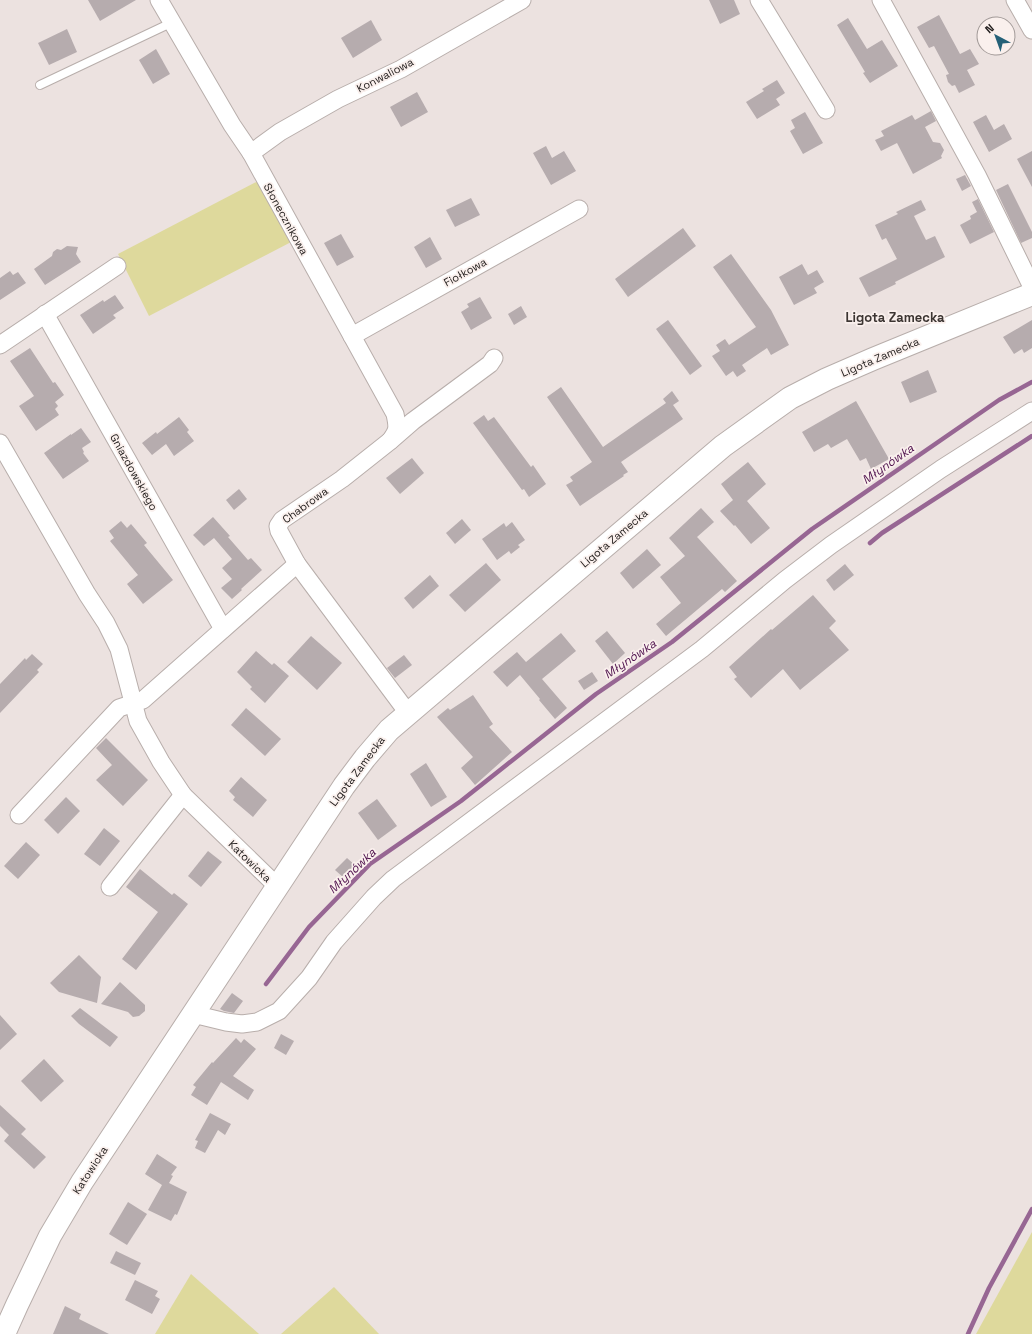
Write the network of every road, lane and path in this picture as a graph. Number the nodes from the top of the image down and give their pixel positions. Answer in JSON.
{"nodes":[{"id":1,"x":159,"y":0,"type":"edge"},
{"id":2,"x":522,"y":0,"type":"edge"},
{"id":3,"x":759,"y":0,"type":"edge"},
{"id":4,"x":881,"y":0,"type":"edge"},
{"id":5,"x":1015,"y":0,"type":"edge"},
{"id":6,"x":173,"y":22,"type":"junction"},
{"id":7,"x":1032,"y":30,"type":"edge"},
{"id":8,"x":40,"y":85,"type":"dead end"},
{"id":9,"x":826,"y":110,"type":"dead end"},
{"id":10,"x":251,"y":153,"type":"junction"},
{"id":11,"x":579,"y":209,"type":"dead end"},
{"id":12,"x":117,"y":266,"type":"dead end"},
{"id":13,"x":1032,"y":287,"type":"edge"},
{"id":14,"x":1032,"y":294,"type":"edge"},
{"id":15,"x":45,"y":314,"type":"junction"},
{"id":16,"x":352,"y":336,"type":"junction"},
{"id":17,"x":0,"y":344,"type":"edge"},
{"id":18,"x":494,"y":358,"type":"dead end"},
{"id":19,"x":1032,"y":411,"type":"edge"},
{"id":20,"x":390,"y":441,"type":"junction"},
{"id":21,"x":0,"y":443,"type":"edge"},
{"id":22,"x":297,"y":564,"type":"junction"},
{"id":23,"x":223,"y":629,"type":"junction"},
{"id":24,"x":133,"y":703,"type":"junction"},
{"id":25,"x":408,"y":713,"type":"junction"},
{"id":26,"x":183,"y":795,"type":"junction"},
{"id":27,"x":19,"y":815,"type":"dead end"},
{"id":28,"x":277,"y":886,"type":"junction"},
{"id":29,"x":110,"y":887,"type":"dead end"},
{"id":30,"x":193,"y":1014,"type":"junction"},
{"id":31,"x":4,"y":1334,"type":"edge"}],
"edges":[{"from":1,"to":6,"type":"street","name":"Słonecznikowa"},
{"from":2,"to":10,"type":"street","name":"Konwaliowa"},
{"from":3,"to":9,"type":"street"},
{"from":4,"to":13,"type":"street"},
{"from":5,"to":7,"type":"street"},
{"from":6,"to":8,"type":"lane"},
{"from":6,"to":10,"type":"street","name":"Słonecznikowa"},
{"from":10,"to":16,"type":"street","name":"Słonecznikowa"},
{"from":11,"to":16,"type":"street","name":"Fiołkowa"},
{"from":12,"to":15,"type":"street"},
{"from":14,"to":25,"type":"main road","name":"Ligota Zamecka"},
{"from":15,"to":17,"type":"street"},
{"from":15,"to":23,"type":"street","name":"Gniazdowskiego"},
{"from":16,"to":20,"type":"street","name":"Słonecznikowa"},
{"from":18,"to":20,"type":"street","name":"Chabrowa"},
{"from":19,"to":30,"type":"street"},
{"from":20,"to":22,"type":"street","name":"Chabrowa"},
{"from":21,"to":24,"type":"street"},
{"from":22,"to":23,"type":"street"},
{"from":22,"to":25,"type":"street","name":"Chabrowa"},
{"from":23,"to":24,"type":"street"},
{"from":24,"to":26,"type":"street","name":"Katowicka"},
{"from":24,"to":27,"type":"street"},
{"from":25,"to":28,"type":"main road","name":"Ligota Zamecka"},
{"from":26,"to":28,"type":"street","name":"Katowicka"},
{"from":26,"to":29,"type":"street"},
{"from":28,"to":30,"type":"main road","name":"Katowicka"},
{"from":30,"to":31,"type":"main road","name":"Katowicka"}]}
